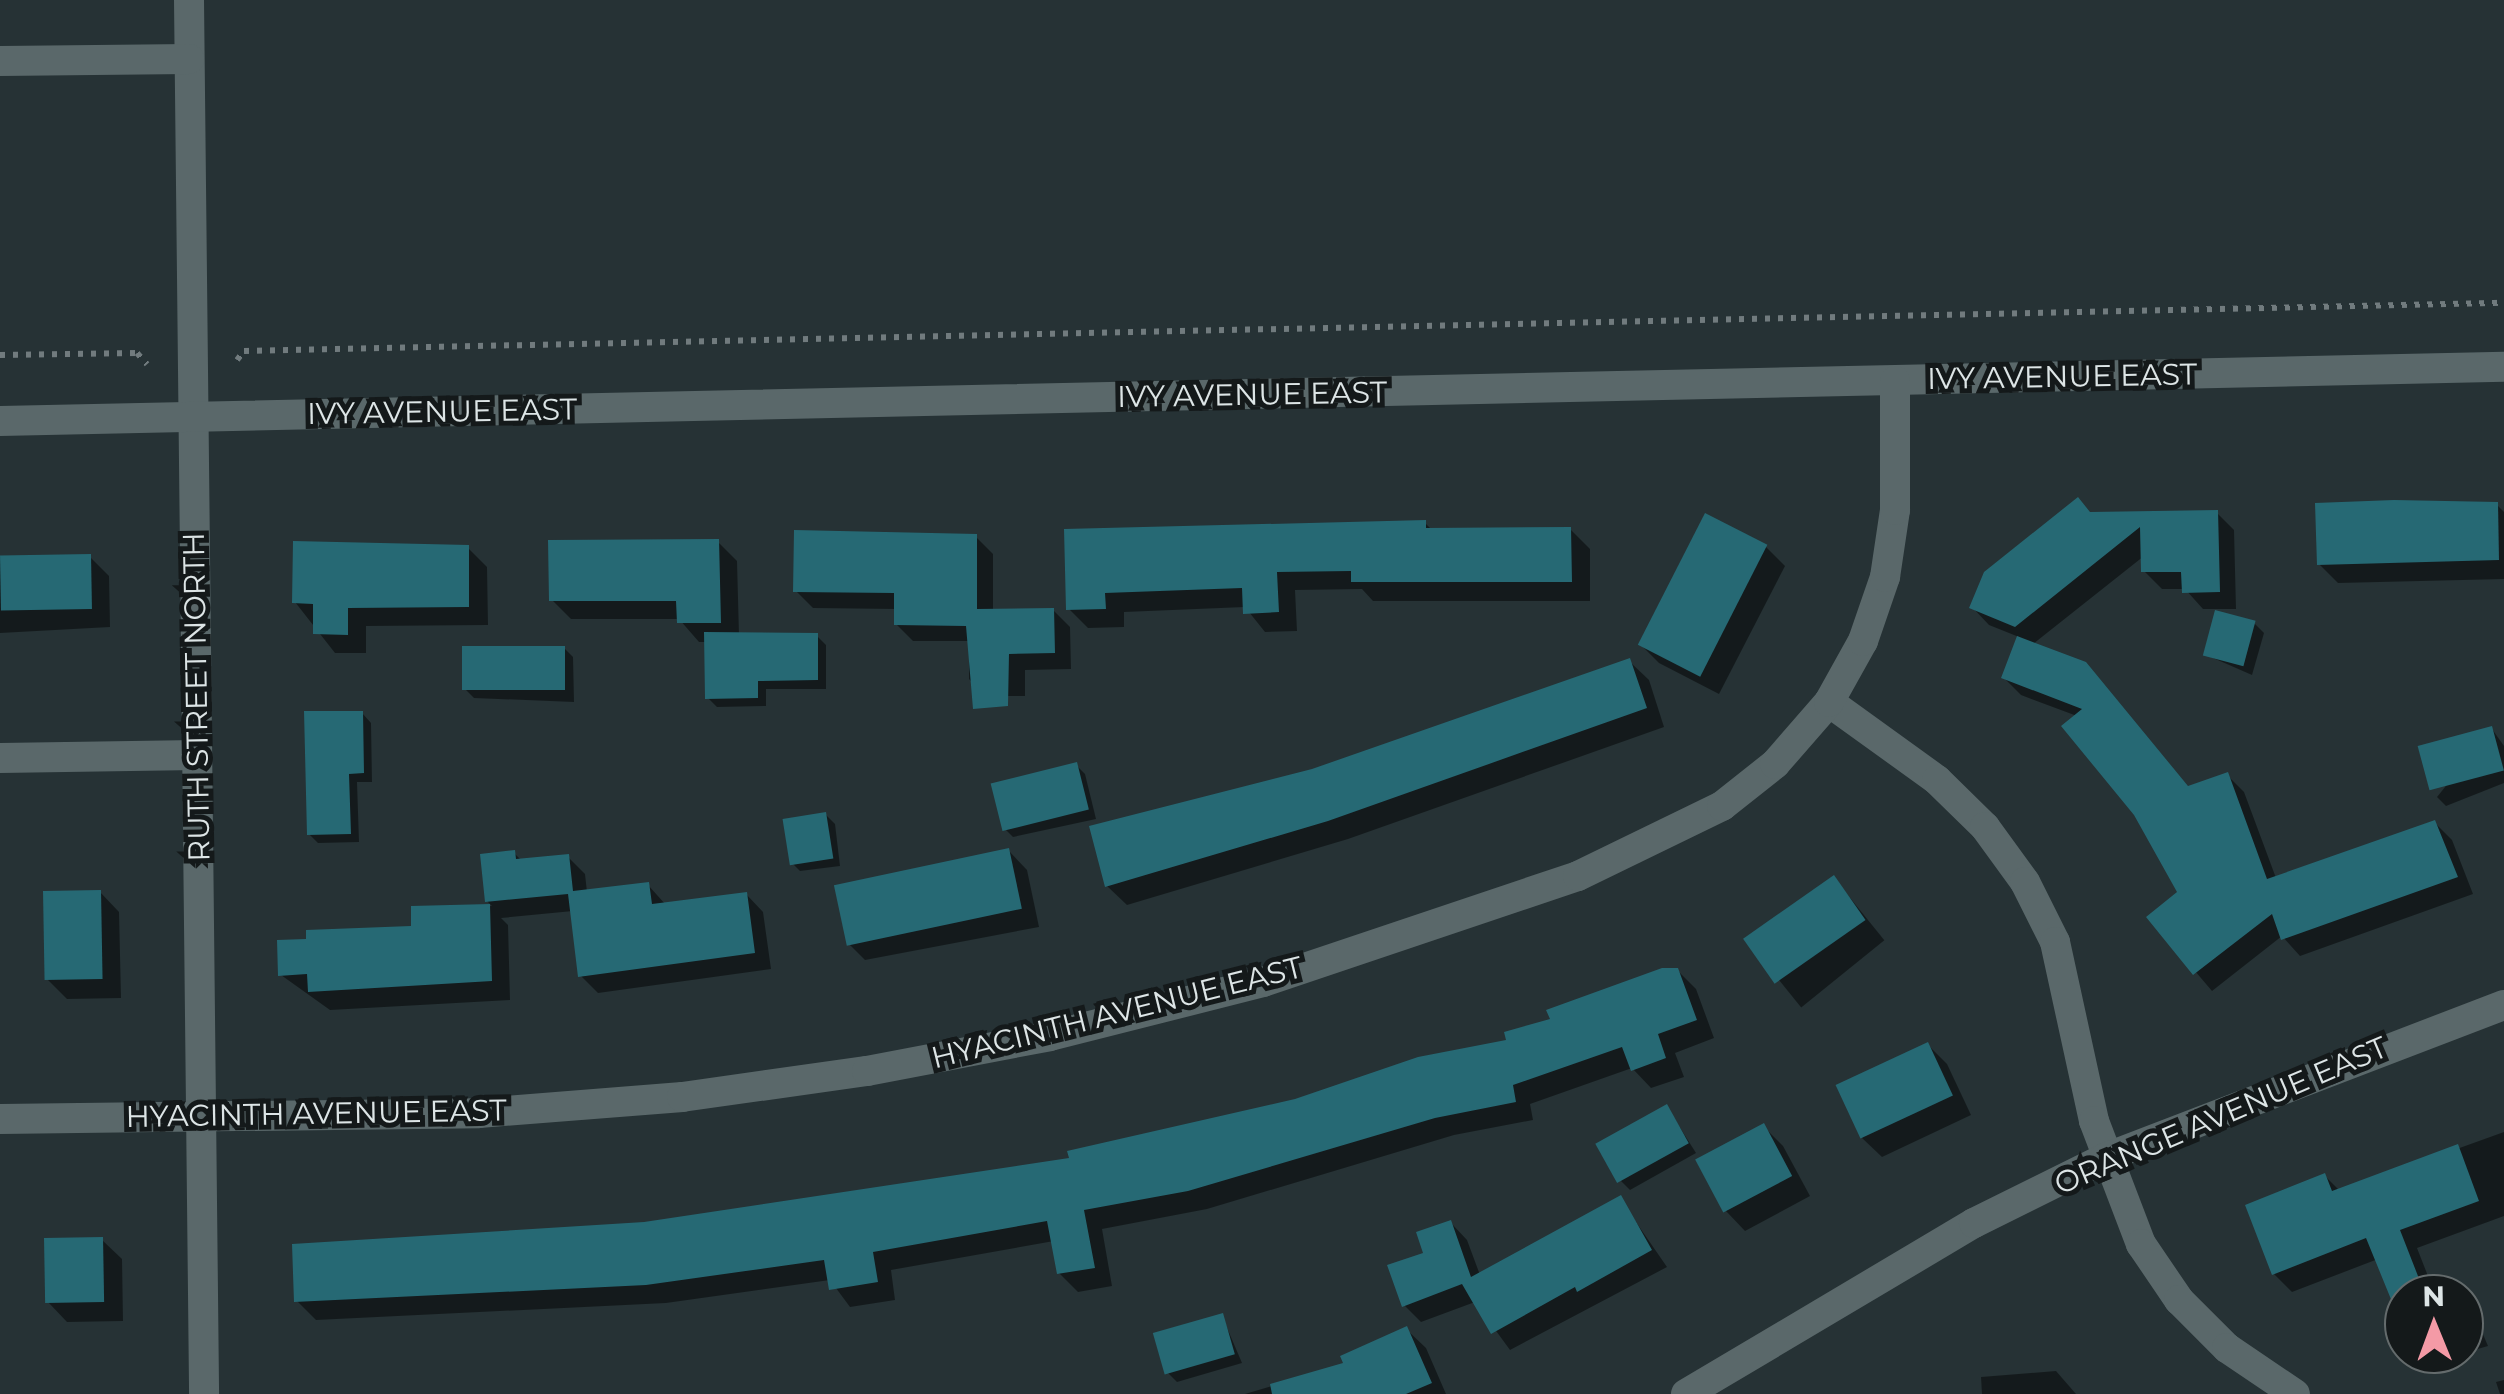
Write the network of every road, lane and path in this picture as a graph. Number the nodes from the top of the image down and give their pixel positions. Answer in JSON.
{"nodes":[{"id":1,"x":189,"y":0,"type":"edge"},
{"id":2,"x":190,"y":59,"type":"junction"},
{"id":3,"x":0,"y":61,"type":"edge"},
{"id":4,"x":2504,"y":303,"type":"edge"},
{"id":5,"x":0,"y":355,"type":"edge"},
{"id":6,"x":237,"y":360,"type":"dead end"},
{"id":7,"x":146,"y":364,"type":"dead end"},
{"id":8,"x":2504,"y":367,"type":"edge"},
{"id":9,"x":1895,"y":380,"type":"junction"},
{"id":10,"x":194,"y":417,"type":"junction"},
{"id":11,"x":0,"y":420,"type":"edge"},
{"id":12,"x":1828,"y":702,"type":"junction"},
{"id":13,"x":197,"y":756,"type":"junction"},
{"id":14,"x":0,"y":758,"type":"edge"},
{"id":15,"x":2504,"y":1005,"type":"edge"},
{"id":16,"x":202,"y":1117,"type":"junction"},
{"id":17,"x":0,"y":1120,"type":"edge"},
{"id":18,"x":2105,"y":1158,"type":"junction"},
{"id":19,"x":204,"y":1394,"type":"edge"},
{"id":20,"x":1686,"y":1394,"type":"edge"},
{"id":21,"x":2296,"y":1394,"type":"edge"}],
"edges":[{"from":1,"to":2,"type":"street","name":"RUTH STREET NORTH"},
{"from":2,"to":3,"type":"street"},
{"from":2,"to":10,"type":"street","name":"RUTH STREET NORTH"},
{"from":4,"to":6,"type":"path"},
{"from":5,"to":7,"type":"path"},
{"from":8,"to":9,"type":"street","name":"IVY AVENUE EAST"},
{"from":9,"to":10,"type":"street","name":"IVY AVENUE EAST"},
{"from":9,"to":12,"type":"street","name":"HYACINTH AVENUE EAST"},
{"from":10,"to":11,"type":"street","name":"IVY AVENUE EAST"},
{"from":10,"to":13,"type":"street","name":"RUTH STREET NORTH"},
{"from":12,"to":16,"type":"street","name":"HYACINTH AVENUE EAST"},
{"from":12,"to":18,"type":"street"},
{"from":13,"to":14,"type":"street"},
{"from":13,"to":16,"type":"street","name":"RUTH STREET NORTH"},
{"from":15,"to":18,"type":"street","name":"ORANGE AVENUE EAST"},
{"from":16,"to":17,"type":"street","name":"HYACINTH AVENUE EAST"},
{"from":16,"to":19,"type":"street","name":"RUTH STREET NORTH"},
{"from":18,"to":20,"type":"street","name":"ORANGE AVENUE EAST"},
{"from":18,"to":21,"type":"street"}]}
